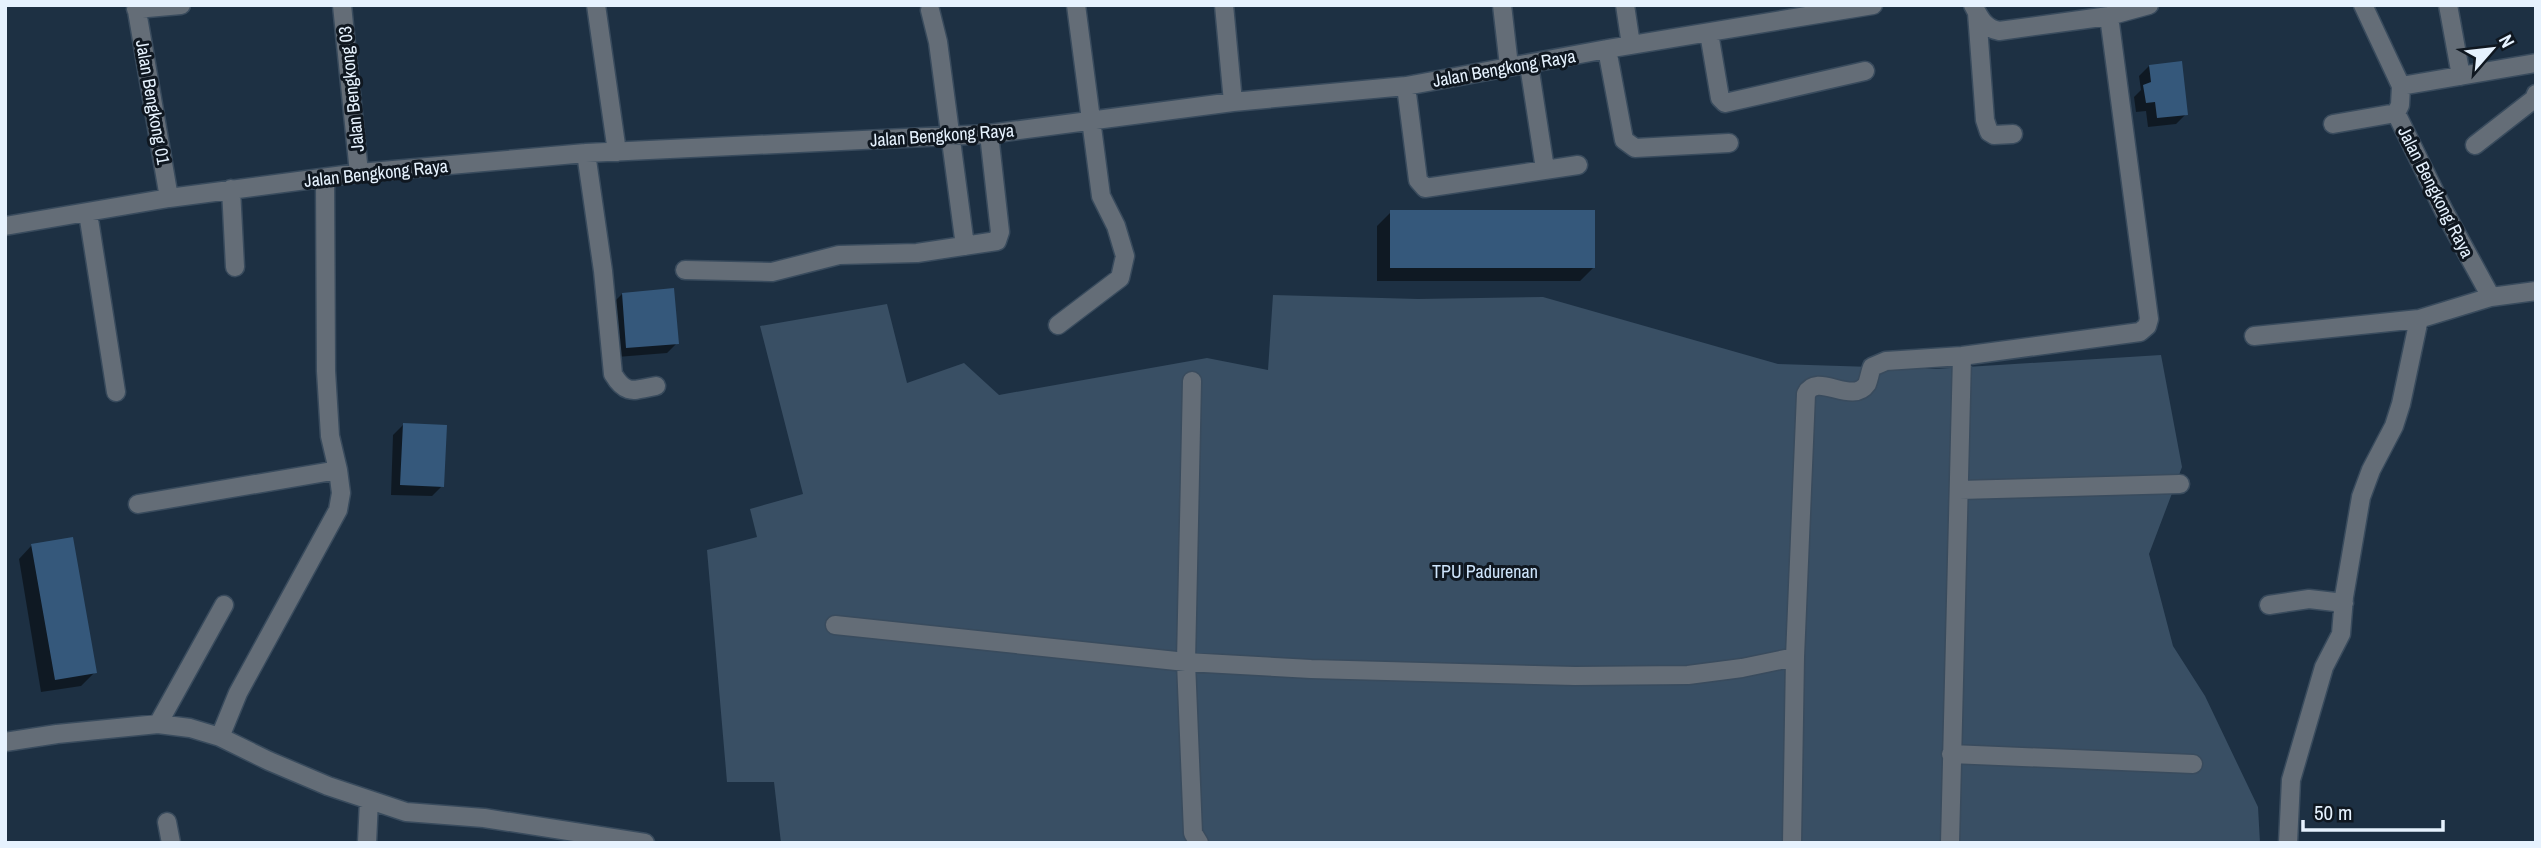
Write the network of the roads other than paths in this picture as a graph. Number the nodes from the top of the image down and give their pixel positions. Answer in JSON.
{"nodes":[{"id":1,"x":181,"y":5,"type":"edge"},
{"id":2,"x":342,"y":5,"type":"edge"},
{"id":3,"x":596,"y":5,"type":"edge"},
{"id":4,"x":1076,"y":5,"type":"edge"},
{"id":5,"x":1224,"y":5,"type":"edge"},
{"id":6,"x":1502,"y":5,"type":"edge"},
{"id":7,"x":1625,"y":5,"type":"edge"},
{"id":8,"x":1872,"y":5,"type":"edge"},
{"id":9,"x":2149,"y":5,"type":"edge"},
{"id":10,"x":2363,"y":5,"type":"edge"},
{"id":11,"x":2448,"y":5,"type":"edge"},
{"id":12,"x":136,"y":7,"type":"edge"},
{"id":13,"x":1975,"y":9,"type":"edge"},
{"id":14,"x":929,"y":10,"type":"dead end"},
{"id":15,"x":1804,"y":11,"type":"edge"},
{"id":16,"x":2063,"y":13,"type":"edge"},
{"id":17,"x":2109,"y":16,"type":"junction"},
{"id":18,"x":1709,"y":33,"type":"junction"},
{"id":19,"x":1631,"y":45,"type":"junction"},
{"id":20,"x":1607,"y":49,"type":"junction"},
{"id":21,"x":2536,"y":63,"type":"edge"},
{"id":22,"x":1529,"y":65,"type":"junction"},
{"id":23,"x":1509,"y":66,"type":"junction"},
{"id":24,"x":1865,"y":71,"type":"dead end"},
{"id":25,"x":2460,"y":76,"type":"junction"},
{"id":26,"x":1406,"y":86,"type":"junction"},
{"id":27,"x":2401,"y":86,"type":"junction"},
{"id":28,"x":2536,"y":94,"type":"edge"},
{"id":29,"x":1233,"y":102,"type":"junction"},
{"id":30,"x":2396,"y":113,"type":"junction"},
{"id":31,"x":1092,"y":119,"type":"junction"},
{"id":32,"x":2333,"y":124,"type":"dead end"},
{"id":33,"x":989,"y":134,"type":"junction"},
{"id":34,"x":2013,"y":134,"type":"dead end"},
{"id":35,"x":951,"y":135,"type":"junction"},
{"id":36,"x":1729,"y":143,"type":"dead end"},
{"id":37,"x":2475,"y":145,"type":"dead end"},
{"id":38,"x":617,"y":152,"type":"junction"},
{"id":39,"x":586,"y":153,"type":"junction"},
{"id":40,"x":1578,"y":165,"type":"dead end"},
{"id":41,"x":1545,"y":169,"type":"junction"},
{"id":42,"x":359,"y":173,"type":"junction"},
{"id":43,"x":326,"y":178,"type":"junction"},
{"id":44,"x":231,"y":189,"type":"junction"},
{"id":45,"x":169,"y":198,"type":"junction"},
{"id":46,"x":88,"y":213,"type":"junction"},
{"id":47,"x":5,"y":226,"type":"edge"},
{"id":48,"x":965,"y":246,"type":"junction"},
{"id":49,"x":235,"y":267,"type":"dead end"},
{"id":50,"x":685,"y":270,"type":"dead end"},
{"id":51,"x":2536,"y":291,"type":"edge"},
{"id":52,"x":2491,"y":297,"type":"junction"},
{"id":53,"x":2419,"y":319,"type":"junction"},
{"id":54,"x":1058,"y":325,"type":"dead end"},
{"id":55,"x":2254,"y":336,"type":"dead end"},
{"id":56,"x":1962,"y":356,"type":"junction"},
{"id":57,"x":1192,"y":381,"type":"dead end"},
{"id":58,"x":656,"y":386,"type":"dead end"},
{"id":59,"x":116,"y":392,"type":"dead end"},
{"id":60,"x":338,"y":470,"type":"junction"},
{"id":61,"x":2180,"y":484,"type":"dead end"},
{"id":62,"x":1959,"y":490,"type":"junction"},
{"id":63,"x":138,"y":504,"type":"dead end"},
{"id":64,"x":2344,"y":603,"type":"junction"},
{"id":65,"x":224,"y":605,"type":"dead end"},
{"id":66,"x":2269,"y":605,"type":"dead end"},
{"id":67,"x":835,"y":625,"type":"dead end"},
{"id":68,"x":1795,"y":657,"type":"junction"},
{"id":69,"x":1186,"y":662,"type":"junction"},
{"id":70,"x":158,"y":724,"type":"junction"},
{"id":71,"x":220,"y":737,"type":"junction"},
{"id":72,"x":5,"y":742,"type":"edge"},
{"id":73,"x":1951,"y":754,"type":"junction"},
{"id":74,"x":2193,"y":764,"type":"dead end"},
{"id":75,"x":369,"y":800,"type":"junction"},
{"id":76,"x":167,"y":822,"type":"dead end"},
{"id":77,"x":575,"y":837,"type":"edge"},
{"id":78,"x":171,"y":843,"type":"edge"},
{"id":79,"x":367,"y":843,"type":"edge"},
{"id":80,"x":645,"y":843,"type":"edge"},
{"id":81,"x":1199,"y":843,"type":"edge"},
{"id":82,"x":1792,"y":843,"type":"edge"},
{"id":83,"x":1950,"y":843,"type":"edge"},
{"id":84,"x":2288,"y":843,"type":"edge"}],
"edges":[{"from":1,"to":12,"type":"street"},
{"from":2,"to":42,"type":"street","name":"Jalan Bengkong 03"},
{"from":3,"to":38,"type":"street"},
{"from":4,"to":31,"type":"street"},
{"from":5,"to":29,"type":"street"},
{"from":6,"to":23,"type":"street"},
{"from":7,"to":19,"type":"street"},
{"from":8,"to":15,"type":"street","name":"Jalan Bengkong Raya"},
{"from":9,"to":17,"type":"street"},
{"from":10,"to":27,"type":"street"},
{"from":11,"to":25,"type":"street"},
{"from":12,"to":45,"type":"street","name":"Jalan Bengkong 01"},
{"from":13,"to":16,"type":"street"},
{"from":13,"to":34,"type":"street"},
{"from":14,"to":35,"type":"street"},
{"from":15,"to":18,"type":"street","name":"Jalan Bengkong Raya"},
{"from":16,"to":17,"type":"street"},
{"from":17,"to":56,"type":"street"},
{"from":18,"to":19,"type":"street","name":"Jalan Bengkong Raya"},
{"from":18,"to":24,"type":"street"},
{"from":19,"to":20,"type":"street","name":"Jalan Bengkong Raya"},
{"from":20,"to":22,"type":"street","name":"Jalan Bengkong Raya"},
{"from":20,"to":36,"type":"street"},
{"from":21,"to":25,"type":"street"},
{"from":22,"to":23,"type":"street","name":"Jalan Bengkong Raya"},
{"from":22,"to":41,"type":"street"},
{"from":23,"to":26,"type":"street","name":"Jalan Bengkong Raya"},
{"from":25,"to":27,"type":"street"},
{"from":26,"to":29,"type":"street","name":"Jalan Bengkong Raya"},
{"from":26,"to":41,"type":"street"},
{"from":27,"to":30,"type":"street","name":"Jalan Bengkong Raya"},
{"from":28,"to":37,"type":"street"},
{"from":29,"to":31,"type":"street","name":"Jalan Bengkong Raya"},
{"from":30,"to":32,"type":"street"},
{"from":30,"to":52,"type":"street","name":"Jalan Bengkong Raya"},
{"from":31,"to":33,"type":"street","name":"Jalan Bengkong Raya"},
{"from":31,"to":54,"type":"street"},
{"from":33,"to":35,"type":"street","name":"Jalan Bengkong Raya"},
{"from":33,"to":48,"type":"street"},
{"from":35,"to":38,"type":"street","name":"Jalan Bengkong Raya"},
{"from":35,"to":48,"type":"street"},
{"from":38,"to":39,"type":"street","name":"Jalan Bengkong Raya"},
{"from":39,"to":42,"type":"street","name":"Jalan Bengkong Raya"},
{"from":39,"to":58,"type":"street"},
{"from":40,"to":41,"type":"street"},
{"from":42,"to":43,"type":"street","name":"Jalan Bengkong Raya"},
{"from":43,"to":44,"type":"street","name":"Jalan Bengkong Raya"},
{"from":43,"to":60,"type":"street"},
{"from":44,"to":45,"type":"street","name":"Jalan Bengkong Raya"},
{"from":44,"to":49,"type":"street"},
{"from":45,"to":46,"type":"street","name":"Jalan Bengkong Raya"},
{"from":46,"to":47,"type":"street","name":"Jalan Bengkong Raya"},
{"from":46,"to":59,"type":"street"},
{"from":48,"to":50,"type":"street"},
{"from":51,"to":52,"type":"street"},
{"from":52,"to":53,"type":"street"},
{"from":53,"to":55,"type":"street"},
{"from":53,"to":64,"type":"street"},
{"from":56,"to":62,"type":"street"},
{"from":56,"to":68,"type":"street"},
{"from":57,"to":69,"type":"street"},
{"from":60,"to":63,"type":"street"},
{"from":60,"to":71,"type":"street"},
{"from":61,"to":62,"type":"street"},
{"from":62,"to":73,"type":"street"},
{"from":64,"to":66,"type":"street"},
{"from":64,"to":84,"type":"street"},
{"from":65,"to":70,"type":"street"},
{"from":67,"to":69,"type":"street"},
{"from":68,"to":69,"type":"street"},
{"from":68,"to":82,"type":"street"},
{"from":69,"to":81,"type":"street"},
{"from":70,"to":71,"type":"street"},
{"from":70,"to":72,"type":"street"},
{"from":71,"to":75,"type":"street"},
{"from":73,"to":74,"type":"street"},
{"from":73,"to":83,"type":"street"},
{"from":75,"to":77,"type":"street"},
{"from":75,"to":79,"type":"street"},
{"from":76,"to":78,"type":"street"},
{"from":77,"to":80,"type":"street"}]}
